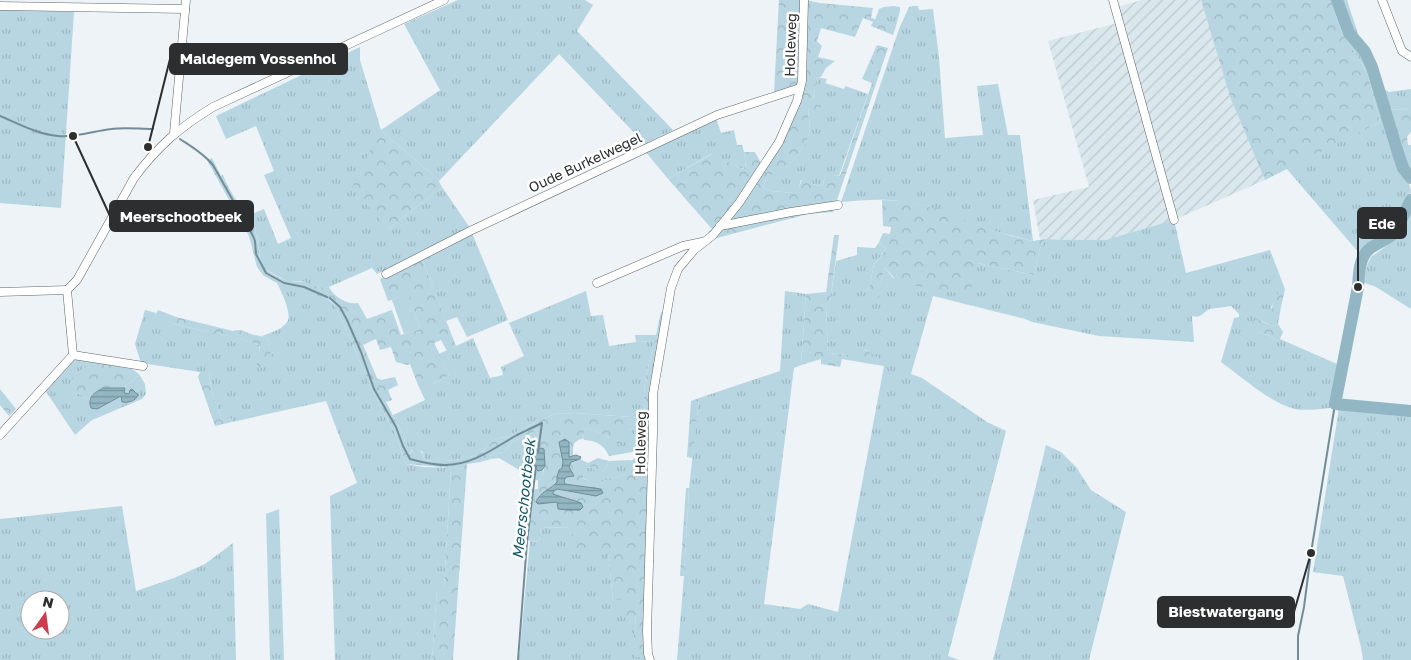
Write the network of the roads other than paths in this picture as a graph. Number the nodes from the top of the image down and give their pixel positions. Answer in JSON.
{"nodes":[{"id":1,"x":186,"y":0,"type":"edge"},
{"id":2,"x":444,"y":0,"type":"edge"},
{"id":3,"x":804,"y":0,"type":"edge"},
{"id":4,"x":1113,"y":0,"type":"edge"},
{"id":5,"x":1382,"y":0,"type":"edge"},
{"id":6,"x":0,"y":6,"type":"edge"},
{"id":7,"x":185,"y":9,"type":"junction"},
{"id":8,"x":1411,"y":57,"type":"edge"},
{"id":9,"x":800,"y":88,"type":"junction"},
{"id":10,"x":174,"y":133,"type":"junction"},
{"id":11,"x":838,"y":205,"type":"dead end"},
{"id":12,"x":1174,"y":220,"type":"dead end"},
{"id":13,"x":720,"y":226,"type":"junction"},
{"id":14,"x":706,"y":241,"type":"junction"},
{"id":15,"x":386,"y":274,"type":"dead end"},
{"id":16,"x":597,"y":283,"type":"dead end"},
{"id":17,"x":67,"y":290,"type":"junction"},
{"id":18,"x":0,"y":292,"type":"edge"},
{"id":19,"x":73,"y":355,"type":"junction"},
{"id":20,"x":143,"y":366,"type":"dead end"},
{"id":21,"x":0,"y":435,"type":"edge"},
{"id":22,"x":650,"y":660,"type":"edge"}],
"edges":[{"from":1,"to":7,"type":"street"},
{"from":2,"to":10,"type":"street"},
{"from":3,"to":9,"type":"street","name":"Holleweg"},
{"from":4,"to":12,"type":"street"},
{"from":5,"to":8,"type":"street"},
{"from":6,"to":7,"type":"street"},
{"from":7,"to":10,"type":"street"},
{"from":9,"to":13,"type":"street","name":"Holleweg"},
{"from":9,"to":15,"type":"street","name":"Oude Burkelwegel"},
{"from":10,"to":17,"type":"street"},
{"from":11,"to":13,"type":"street"},
{"from":13,"to":14,"type":"street","name":"Holleweg"},
{"from":14,"to":16,"type":"street"},
{"from":14,"to":22,"type":"street","name":"Holleweg"},
{"from":17,"to":18,"type":"street"},
{"from":17,"to":19,"type":"street"},
{"from":19,"to":20,"type":"street"},
{"from":19,"to":21,"type":"street"}]}
